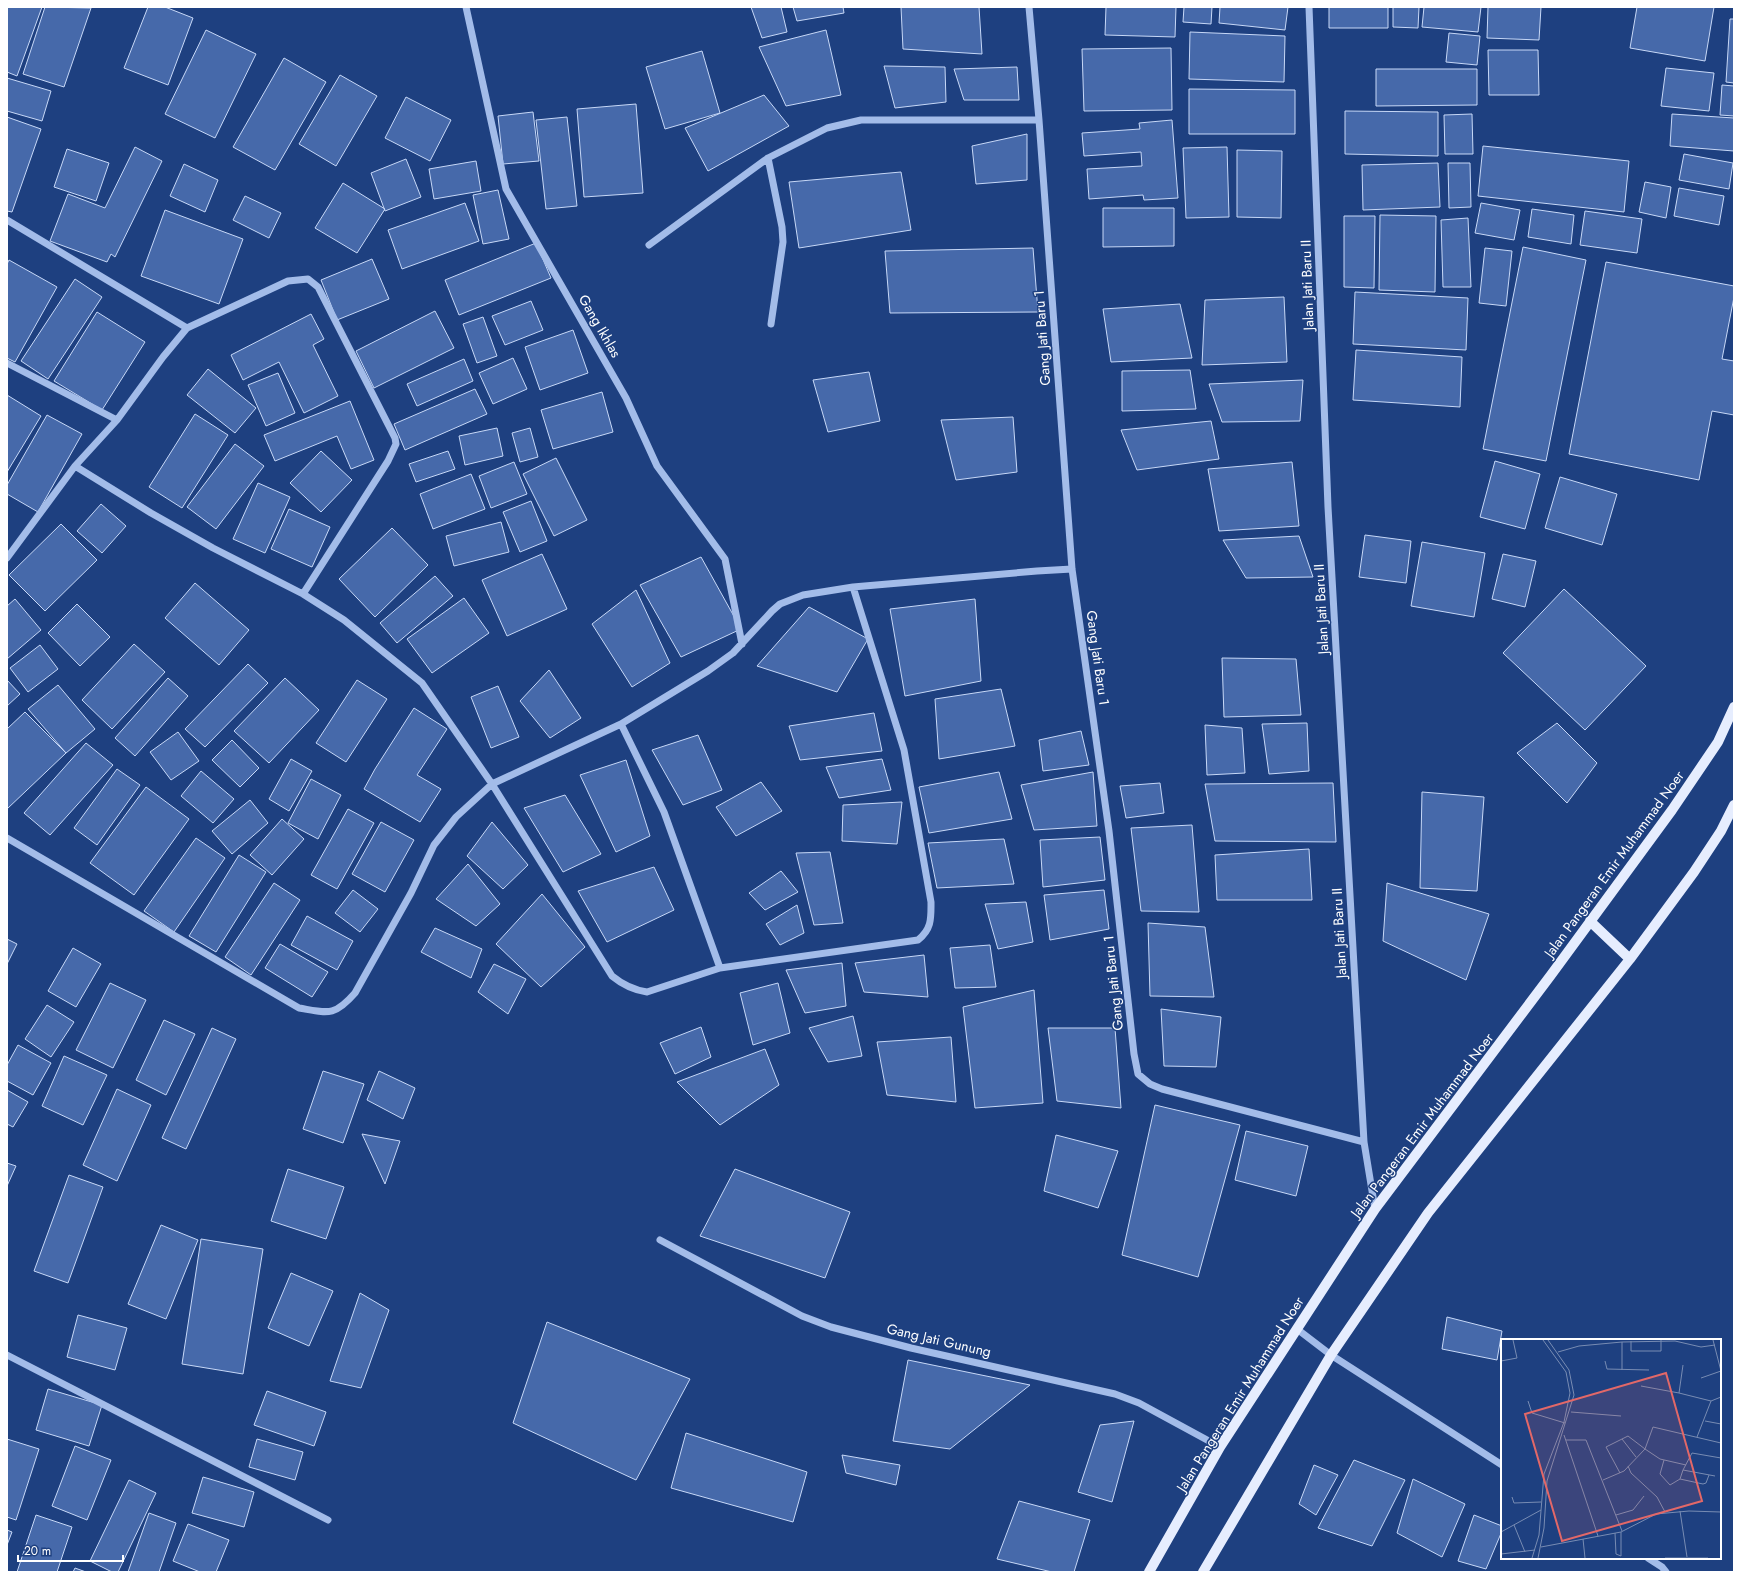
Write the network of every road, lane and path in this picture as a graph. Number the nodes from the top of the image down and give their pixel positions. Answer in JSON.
{"nodes":[{"id":1,"x":466,"y":7,"type":"edge"},
{"id":2,"x":1029,"y":7,"type":"edge"},
{"id":3,"x":1309,"y":7,"type":"edge"},
{"id":4,"x":1039,"y":120,"type":"junction"},
{"id":5,"x":768,"y":158,"type":"junction"},
{"id":6,"x":7,"y":220,"type":"edge"},
{"id":7,"x":650,"y":245,"type":"dead end"},
{"id":8,"x":771,"y":324,"type":"dead end"},
{"id":9,"x":187,"y":328,"type":"junction"},
{"id":10,"x":7,"y":363,"type":"edge"},
{"id":11,"x":117,"y":420,"type":"junction"},
{"id":12,"x":75,"y":466,"type":"junction"},
{"id":13,"x":7,"y":558,"type":"edge"},
{"id":14,"x":1072,"y":569,"type":"junction"},
{"id":15,"x":852,"y":587,"type":"junction"},
{"id":16,"x":303,"y":594,"type":"junction"},
{"id":17,"x":742,"y":644,"type":"junction"},
{"id":18,"x":1734,"y":707,"type":"edge"},
{"id":19,"x":621,"y":724,"type":"junction"},
{"id":20,"x":492,"y":784,"type":"junction"},
{"id":21,"x":1734,"y":805,"type":"edge"},
{"id":22,"x":7,"y":838,"type":"edge"},
{"id":23,"x":1590,"y":921,"type":"junction"},
{"id":24,"x":1630,"y":959,"type":"junction"},
{"id":25,"x":720,"y":968,"type":"junction"},
{"id":26,"x":1364,"y":1142,"type":"junction"},
{"id":27,"x":1375,"y":1209,"type":"junction"},
{"id":28,"x":660,"y":1240,"type":"dead end"},
{"id":29,"x":1297,"y":1329,"type":"junction"},
{"id":30,"x":7,"y":1355,"type":"edge"},
{"id":31,"x":1331,"y":1355,"type":"junction"},
{"id":32,"x":1220,"y":1447,"type":"junction"},
{"id":33,"x":1501,"y":1464,"type":"edge"},
{"id":34,"x":328,"y":1520,"type":"dead end"},
{"id":35,"x":1650,"y":1559,"type":"edge"},
{"id":36,"x":1149,"y":1572,"type":"edge"},
{"id":37,"x":1203,"y":1572,"type":"edge"},
{"id":38,"x":1666,"y":1572,"type":"edge"}],
"edges":[{"from":1,"to":17,"type":"street","name":"Gang Ikhlas"},
{"from":2,"to":4,"type":"street","name":"Gang Jati Baru 1"},
{"from":3,"to":26,"type":"street","name":"Jalan Jati Baru II"},
{"from":4,"to":5,"type":"street"},
{"from":4,"to":14,"type":"street","name":"Gang Jati Baru 1"},
{"from":5,"to":7,"type":"street"},
{"from":5,"to":8,"type":"street"},
{"from":6,"to":9,"type":"street"},
{"from":9,"to":11,"type":"street"},
{"from":9,"to":16,"type":"street"},
{"from":10,"to":11,"type":"street"},
{"from":11,"to":12,"type":"street"},
{"from":12,"to":13,"type":"street"},
{"from":12,"to":16,"type":"street"},
{"from":14,"to":15,"type":"street"},
{"from":14,"to":26,"type":"street","name":"Gang Jati Baru 1"},
{"from":15,"to":17,"type":"street"},
{"from":15,"to":25,"type":"street"},
{"from":16,"to":20,"type":"street"},
{"from":17,"to":19,"type":"street"},
{"from":18,"to":23,"type":"main road","name":"Jalan Pangeran Emir Muhammad Noer"},
{"from":19,"to":20,"type":"street"},
{"from":19,"to":25,"type":"street"},
{"from":20,"to":22,"type":"street"},
{"from":20,"to":25,"type":"street"},
{"from":21,"to":24,"type":"main road"},
{"from":23,"to":24,"type":"main road"},
{"from":23,"to":27,"type":"main road","name":"Jalan Pangeran Emir Muhammad Noer"},
{"from":24,"to":31,"type":"main road"},
{"from":26,"to":27,"type":"street","name":"Jalan Jati Baru II"},
{"from":27,"to":29,"type":"main road","name":"Jalan Pangeran Emir Muhammad Noer"},
{"from":28,"to":32,"type":"street","name":"Gang Jati Gunung"},
{"from":29,"to":31,"type":"street"},
{"from":29,"to":32,"type":"main road","name":"Jalan Pangeran Emir Muhammad Noer"},
{"from":30,"to":34,"type":"street"},
{"from":31,"to":33,"type":"street"},
{"from":31,"to":37,"type":"main road"},
{"from":32,"to":36,"type":"main road","name":"Jalan Pangeran Emir Muhammad Noer"},
{"from":35,"to":38,"type":"street"}]}
